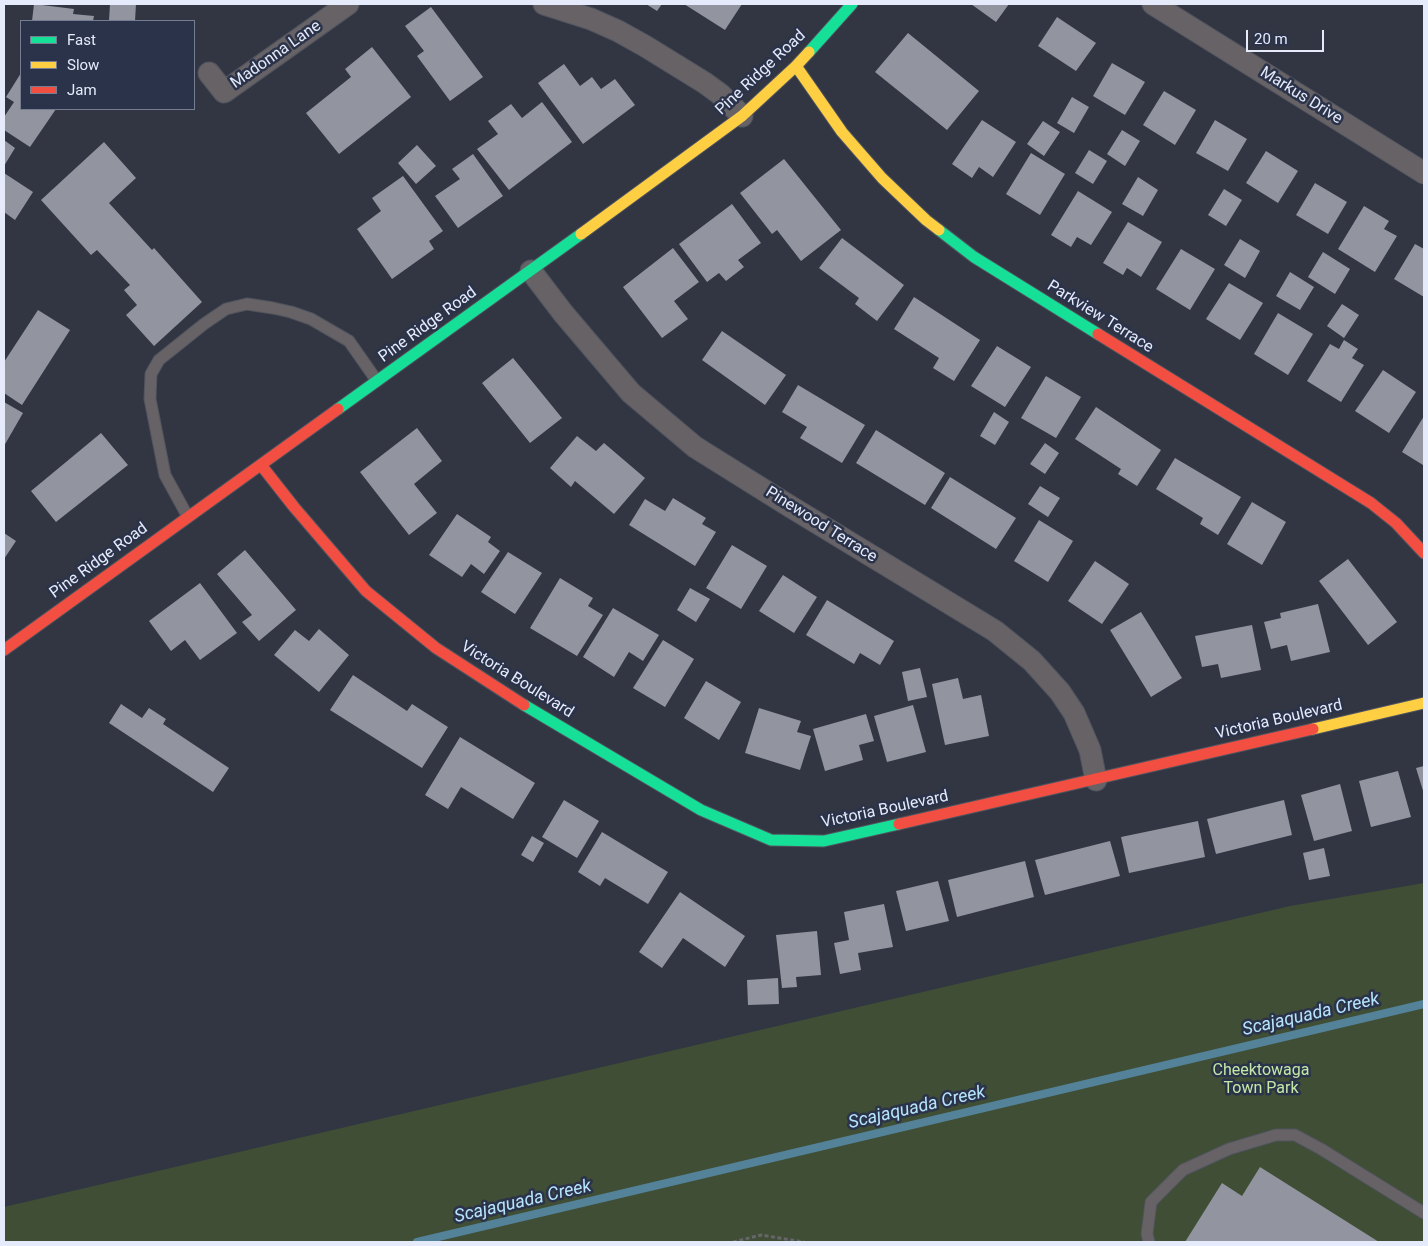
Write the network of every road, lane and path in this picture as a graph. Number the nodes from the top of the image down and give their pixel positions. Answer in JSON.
{"nodes":[{"id":1,"x":348,"y":4,"type":"edge"},
{"id":2,"x":544,"y":4,"type":"edge"},
{"id":3,"x":852,"y":4,"type":"edge"},
{"id":4,"x":1153,"y":4,"type":"edge"},
{"id":5,"x":796,"y":66,"type":"junction"},
{"id":6,"x":209,"y":72,"type":"dead end"},
{"id":7,"x":742,"y":116,"type":"junction"},
{"id":8,"x":1424,"y":173,"type":"edge"},
{"id":9,"x":531,"y":271,"type":"junction"},
{"id":10,"x":378,"y":382,"type":"junction"},
{"id":11,"x":261,"y":465,"type":"junction"},
{"id":12,"x":188,"y":517,"type":"junction"},
{"id":13,"x":1424,"y":553,"type":"edge"},
{"id":14,"x":4,"y":650,"type":"edge"},
{"id":15,"x":1424,"y":702,"type":"edge"},
{"id":16,"x":1096,"y":780,"type":"junction"},
{"id":17,"x":1424,"y":1214,"type":"edge"},
{"id":18,"x":733,"y":1242,"type":"edge"},
{"id":19,"x":804,"y":1242,"type":"edge"},
{"id":20,"x":1149,"y":1242,"type":"edge"}],
"edges":[{"from":1,"to":6,"type":"street","name":"Madonna Lane"},
{"from":2,"to":7,"type":"street"},
{"from":3,"to":5,"type":"street","name":"Pine Ridge Road"},
{"from":4,"to":8,"type":"street","name":"Markus Drive"},
{"from":5,"to":7,"type":"street","name":"Pine Ridge Road"},
{"from":5,"to":13,"type":"street","name":"Parkview Terrace"},
{"from":7,"to":9,"type":"street","name":"Pine Ridge Road"},
{"from":9,"to":10,"type":"street","name":"Pine Ridge Road"},
{"from":9,"to":16,"type":"street","name":"Pinewood Terrace"},
{"from":10,"to":11,"type":"street","name":"Pine Ridge Road"},
{"from":10,"to":12,"type":"lane"},
{"from":11,"to":12,"type":"street","name":"Pine Ridge Road"},
{"from":11,"to":16,"type":"street","name":"Victoria Boulevard"},
{"from":12,"to":14,"type":"street","name":"Pine Ridge Road"},
{"from":15,"to":16,"type":"street","name":"Victoria Boulevard"},
{"from":17,"to":20,"type":"lane"},
{"from":18,"to":19,"type":"path"}]}
